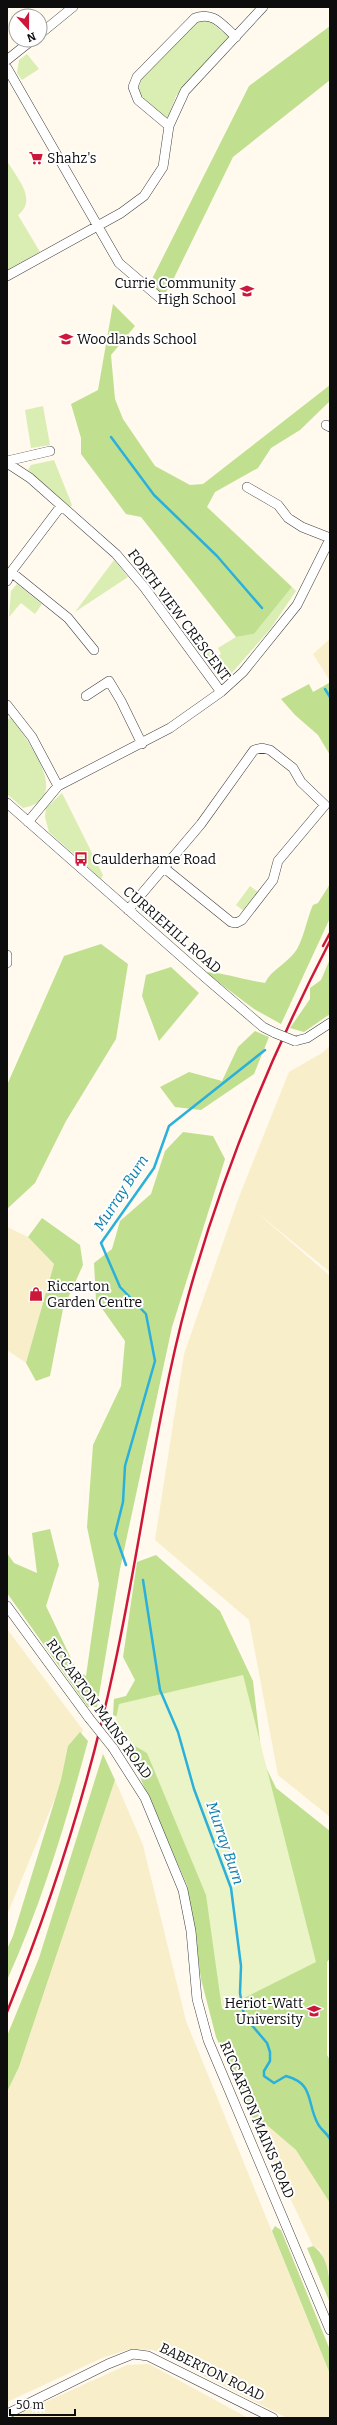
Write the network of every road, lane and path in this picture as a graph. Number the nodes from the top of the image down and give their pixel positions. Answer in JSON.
{"nodes":[{"id":1,"x":74,"y":7,"type":"edge"},
{"id":2,"x":263,"y":7,"type":"edge"},
{"id":3,"x":48,"y":28,"type":"edge"},
{"id":4,"x":236,"y":37,"type":"junction"},
{"id":5,"x":22,"y":48,"type":"edge"},
{"id":6,"x":7,"y":60,"type":"edge"},
{"id":7,"x":7,"y":68,"type":"edge"},
{"id":8,"x":169,"y":126,"type":"junction"},
{"id":9,"x":98,"y":226,"type":"junction"},
{"id":10,"x":7,"y":276,"type":"edge"},
{"id":11,"x":161,"y":299,"type":"dead end"},
{"id":12,"x":50,"y":451,"type":"dead end"},
{"id":13,"x":7,"y":462,"type":"edge"},
{"id":14,"x":247,"y":486,"type":"dead end"},
{"id":15,"x":61,"y":506,"type":"junction"},
{"id":16,"x":330,"y":539,"type":"edge"},
{"id":17,"x":11,"y":572,"type":"junction"},
{"id":18,"x":7,"y":581,"type":"edge"},
{"id":19,"x":94,"y":650,"type":"dead end"},
{"id":20,"x":221,"y":692,"type":"junction"},
{"id":21,"x":86,"y":696,"type":"dead end"},
{"id":22,"x":7,"y":705,"type":"edge"},
{"id":23,"x":142,"y":744,"type":"junction"},
{"id":24,"x":58,"y":786,"type":"junction"},
{"id":25,"x":7,"y":804,"type":"edge"},
{"id":26,"x":28,"y":822,"type":"junction"},
{"id":27,"x":163,"y":867,"type":"junction"},
{"id":28,"x":128,"y":910,"type":"junction"},
{"id":29,"x":7,"y":955,"type":"edge"},
{"id":30,"x":7,"y":963,"type":"edge"},
{"id":31,"x":330,"y":1023,"type":"edge"},
{"id":32,"x":7,"y":1606,"type":"edge"},
{"id":33,"x":330,"y":2330,"type":"edge"},
{"id":34,"x":7,"y":2414,"type":"edge"},
{"id":35,"x":273,"y":2418,"type":"edge"}],
"edges":[{"from":1,"to":3,"type":"street"},
{"from":2,"to":4,"type":"street"},
{"from":4,"to":8,"type":"street"},
{"from":4,"to":8,"type":"street"},
{"from":5,"to":6,"type":"street"},
{"from":7,"to":9,"type":"street"},
{"from":8,"to":9,"type":"street"},
{"from":9,"to":10,"type":"street"},
{"from":9,"to":11,"type":"street"},
{"from":12,"to":13,"type":"street","name":"FORTH VIEW CRESCENT"},
{"from":13,"to":15,"type":"street","name":"FORTH VIEW CRESCENT"},
{"from":14,"to":16,"type":"street"},
{"from":15,"to":17,"type":"street"},
{"from":15,"to":20,"type":"street","name":"FORTH VIEW CRESCENT"},
{"from":16,"to":20,"type":"street"},
{"from":17,"to":18,"type":"street"},
{"from":17,"to":19,"type":"street"},
{"from":20,"to":23,"type":"street","name":"FORTH VIEW CRESCENT"},
{"from":21,"to":23,"type":"street"},
{"from":22,"to":24,"type":"street"},
{"from":23,"to":24,"type":"street","name":"FORTH VIEW CRESCENT"},
{"from":24,"to":26,"type":"street","name":"FORTH VIEW CRESCENT"},
{"from":25,"to":26,"type":"street","name":"CURRIEHILL ROAD"},
{"from":26,"to":28,"type":"street","name":"CURRIEHILL ROAD"},
{"from":27,"to":27,"type":"street"},
{"from":27,"to":28,"type":"street"},
{"from":28,"to":31,"type":"street","name":"CURRIEHILL ROAD","bridge":true},
{"from":29,"to":30,"type":"street"},
{"from":32,"to":33,"type":"street","name":"RICCARTON MAINS ROAD","bridge":true},
{"from":34,"to":35,"type":"street","name":"BABERTON ROAD"}]}
